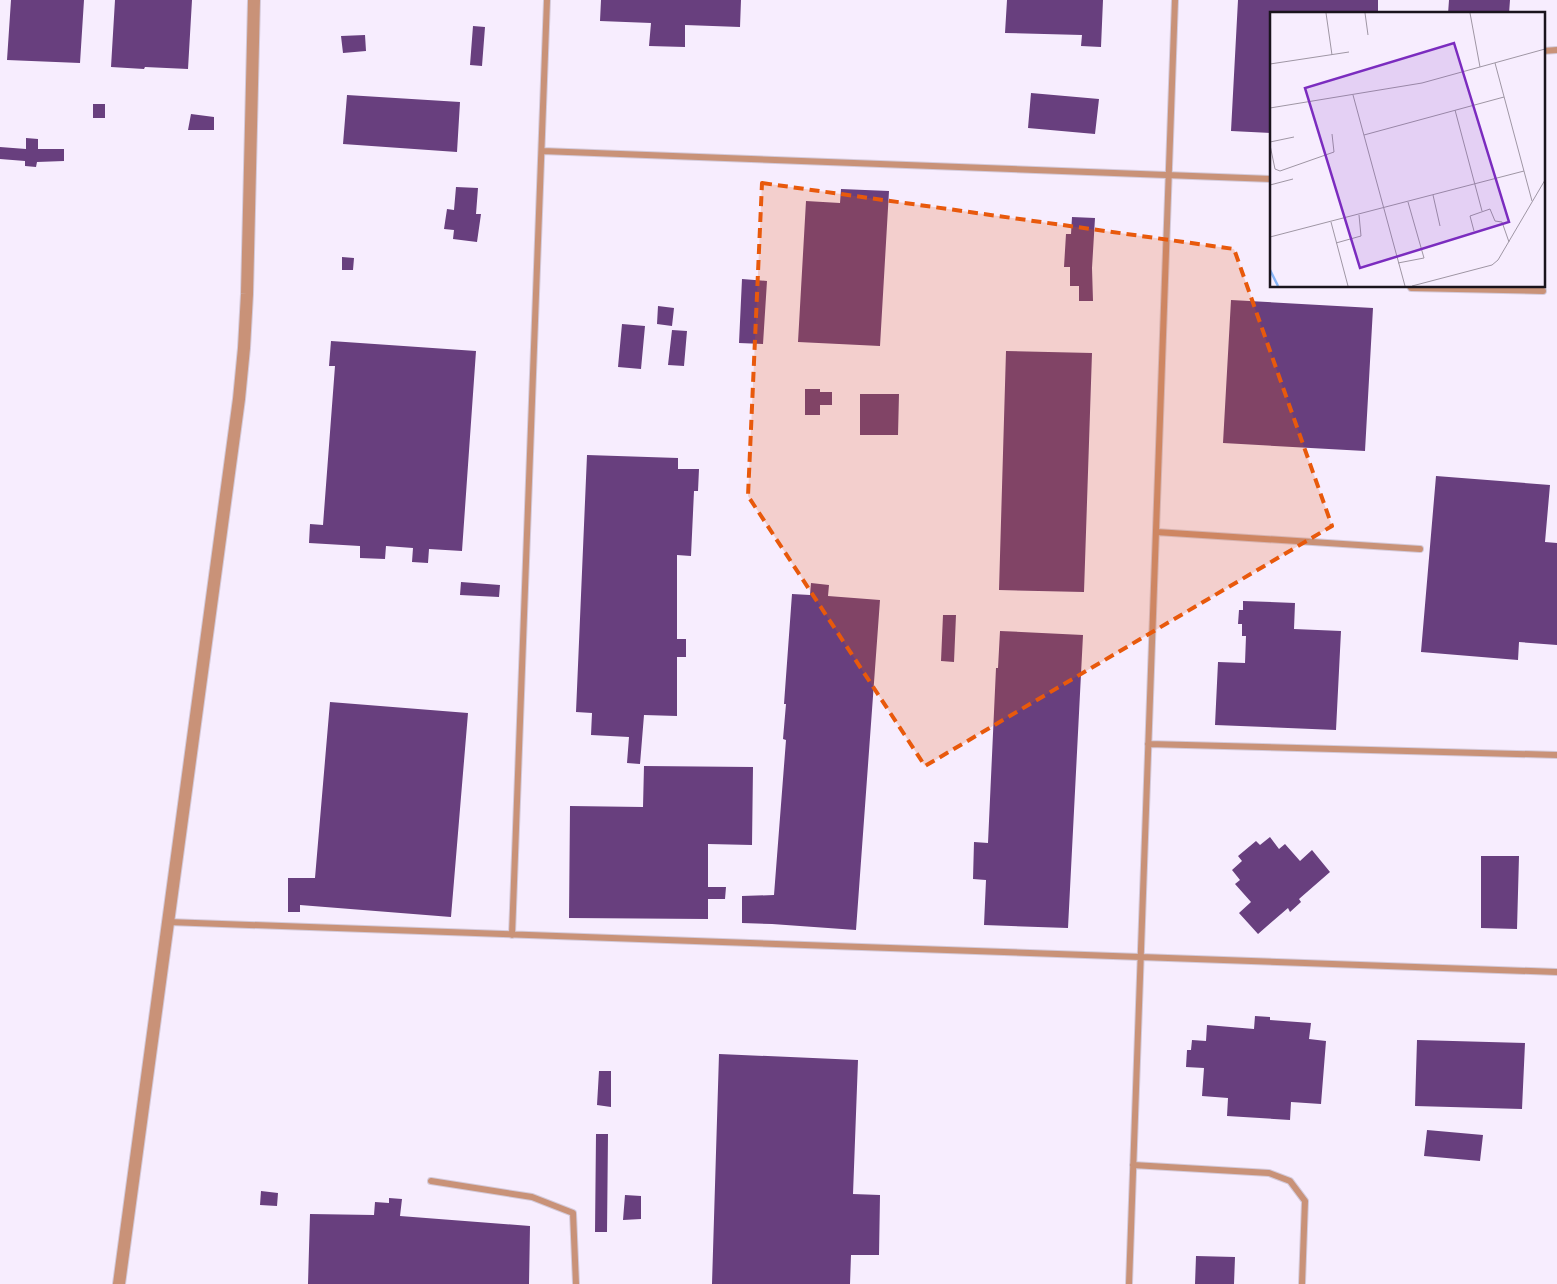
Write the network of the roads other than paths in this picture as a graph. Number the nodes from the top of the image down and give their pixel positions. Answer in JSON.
{"nodes":[{"id":1,"x":254,"y":0,"type":"edge"},
{"id":2,"x":547,"y":0,"type":"edge"},
{"id":3,"x":1174,"y":0,"type":"edge"},
{"id":4,"x":1557,"y":50,"type":"edge"},
{"id":5,"x":1544,"y":51,"type":"edge"},
{"id":6,"x":542,"y":151,"type":"junction"},
{"id":7,"x":1168,"y":175,"type":"junction"},
{"id":8,"x":1270,"y":179,"type":"edge"},
{"id":9,"x":1411,"y":288,"type":"edge"},
{"id":10,"x":1543,"y":292,"type":"dead end"},
{"id":11,"x":1156,"y":532,"type":"junction"},
{"id":12,"x":1420,"y":549,"type":"dead end"},
{"id":13,"x":1148,"y":744,"type":"junction"},
{"id":14,"x":1557,"y":755,"type":"edge"},
{"id":15,"x":168,"y":922,"type":"junction"},
{"id":16,"x":512,"y":935,"type":"junction"},
{"id":17,"x":1140,"y":957,"type":"junction"},
{"id":18,"x":1557,"y":972,"type":"edge"},
{"id":19,"x":1133,"y":1165,"type":"junction"},
{"id":20,"x":430,"y":1181,"type":"dead end"},
{"id":21,"x":120,"y":1284,"type":"edge"},
{"id":22,"x":576,"y":1284,"type":"edge"},
{"id":23,"x":1129,"y":1284,"type":"edge"},
{"id":24,"x":1302,"y":1284,"type":"edge"}],
"edges":[{"from":1,"to":15,"type":"street"},
{"from":2,"to":6,"type":"lane"},
{"from":3,"to":7,"type":"lane"},
{"from":4,"to":5,"type":"lane"},
{"from":6,"to":7,"type":"lane"},
{"from":6,"to":16,"type":"lane"},
{"from":7,"to":8,"type":"lane"},
{"from":7,"to":11,"type":"lane"},
{"from":9,"to":10,"type":"lane"},
{"from":11,"to":12,"type":"lane"},
{"from":11,"to":13,"type":"lane"},
{"from":13,"to":14,"type":"lane"},
{"from":13,"to":17,"type":"lane"},
{"from":15,"to":16,"type":"lane"},
{"from":15,"to":21,"type":"street"},
{"from":16,"to":17,"type":"lane"},
{"from":17,"to":18,"type":"lane"},
{"from":17,"to":19,"type":"lane"},
{"from":19,"to":23,"type":"lane"},
{"from":19,"to":24,"type":"lane"},
{"from":20,"to":22,"type":"lane"}]}
